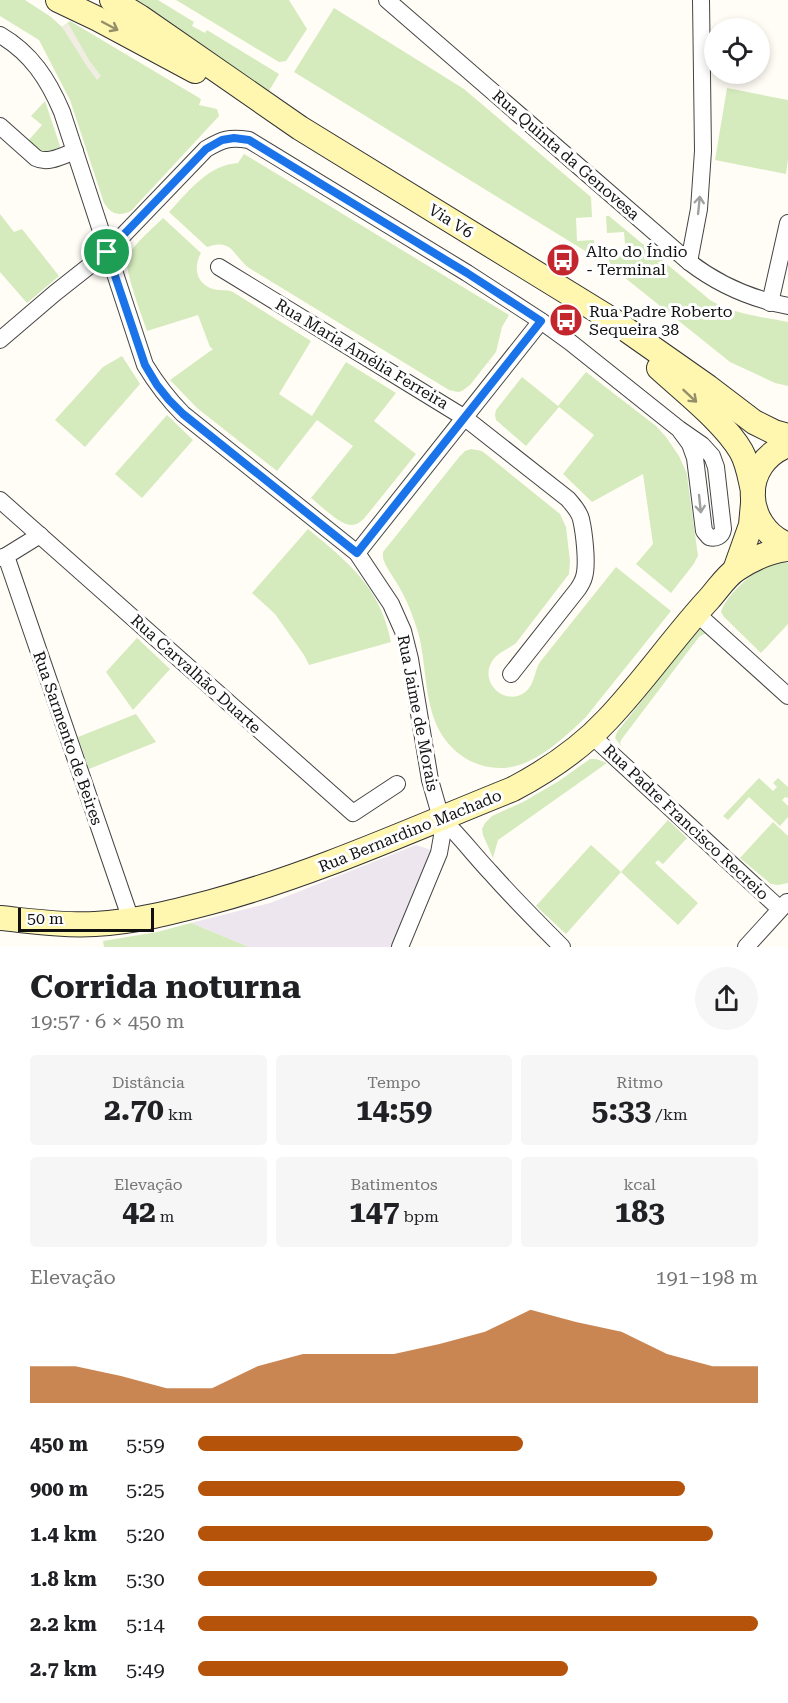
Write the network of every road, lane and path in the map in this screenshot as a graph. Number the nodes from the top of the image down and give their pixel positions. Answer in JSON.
{"nodes":[{"id":1,"x":58,"y":0,"type":"edge"},
{"id":2,"x":112,"y":0,"type":"edge"},
{"id":3,"x":387,"y":0,"type":"edge"},
{"id":4,"x":701,"y":0,"type":"edge"},
{"id":5,"x":0,"y":35,"type":"edge"},
{"id":6,"x":0,"y":126,"type":"edge"},
{"id":7,"x":300,"y":128,"type":"junction"},
{"id":8,"x":75,"y":151,"type":"junction"},
{"id":9,"x":788,"y":223,"type":"edge"},
{"id":10,"x":107,"y":252,"type":"junction"},
{"id":11,"x":689,"y":262,"type":"junction"},
{"id":12,"x":219,"y":267,"type":"dead end"},
{"id":13,"x":770,"y":303,"type":"junction"},
{"id":14,"x":788,"y":306,"type":"edge"},
{"id":15,"x":600,"y":314,"type":"junction"},
{"id":16,"x":541,"y":321,"type":"junction"},
{"id":17,"x":0,"y":340,"type":"edge"},
{"id":18,"x":465,"y":418,"type":"junction"},
{"id":19,"x":679,"y":429,"type":"junction"},
{"id":20,"x":788,"y":436,"type":"edge"},
{"id":21,"x":788,"y":445,"type":"edge"},
{"id":22,"x":716,"y":466,"type":"junction"},
{"id":23,"x":697,"y":473,"type":"junction"},
{"id":24,"x":753,"y":496,"type":"junction"},
{"id":25,"x":0,"y":500,"type":"edge"},
{"id":26,"x":40,"y":535,"type":"junction"},
{"id":27,"x":788,"y":547,"type":"edge"},
{"id":28,"x":357,"y":553,"type":"junction"},
{"id":29,"x":3,"y":557,"type":"edge"},
{"id":30,"x":735,"y":570,"type":"junction"},
{"id":31,"x":696,"y":613,"type":"junction"},
{"id":32,"x":511,"y":674,"type":"dead end"},
{"id":33,"x":788,"y":696,"type":"edge"},
{"id":34,"x":591,"y":735,"type":"junction"},
{"id":35,"x":397,"y":784,"type":"dead end"},
{"id":36,"x":441,"y":818,"type":"junction"},
{"id":37,"x":784,"y":905,"type":"edge"},
{"id":38,"x":0,"y":918,"type":"edge"},
{"id":39,"x":131,"y":920,"type":"junction"},
{"id":40,"x":400,"y":947,"type":"edge"},
{"id":41,"x":562,"y":947,"type":"edge"},
{"id":42,"x":746,"y":947,"type":"edge"}],
"edges":[{"from":1,"to":7,"type":"main road","name":"Via V6","one_way":true},
{"from":2,"to":7,"type":"main road","name":"Via V6"},
{"from":3,"to":11,"type":"street","name":"Rua Quinta da Genovesa"},
{"from":11,"to":4,"type":"street","one_way":true},
{"from":5,"to":8,"type":"street","name":"Rua Jaime de Morais"},
{"from":6,"to":8,"type":"street"},
{"from":7,"to":15,"type":"main road","name":"Via V6"},
{"from":8,"to":10,"type":"street","name":"Rua Jaime de Morais"},
{"from":9,"to":13,"type":"street"},
{"from":10,"to":16,"type":"street"},
{"from":10,"to":17,"type":"street"},
{"from":10,"to":28,"type":"street","name":"Rua Jaime de Morais"},
{"from":11,"to":13,"type":"street","name":"Rua Quinta da Genovesa"},
{"from":12,"to":18,"type":"street","name":"Rua Maria Amélia Ferreira"},
{"from":13,"to":14,"type":"street","name":"Rua Quinta da Genovesa"},
{"from":15,"to":20,"type":"main road","name":"Via V6"},
{"from":15,"to":24,"type":"main road","name":"Via V6","one_way":true},
{"from":16,"to":18,"type":"street"},
{"from":16,"to":19,"type":"street"},
{"from":18,"to":28,"type":"street"},
{"from":18,"to":32,"type":"street","name":"Rua Maria Amélia Ferreira"},
{"from":19,"to":22,"type":"street"},
{"from":19,"to":23,"type":"street"},
{"from":21,"to":24,"type":"main road"},
{"from":22,"to":23,"type":"street"},
{"from":23,"to":22,"type":"street","one_way":true},
{"from":24,"to":27,"type":"main road","name":"Via V6"},
{"from":24,"to":30,"type":"main road","name":"Rua Bernardino Machado"},
{"from":25,"to":26,"type":"street","name":"Rua Carvalhão Duarte"},
{"from":26,"to":29,"type":"street"},
{"from":26,"to":35,"type":"street","name":"Rua Carvalhão Duarte"},
{"from":27,"to":30,"type":"main road","name":"Rua Bernardino Machado"},
{"from":28,"to":36,"type":"street","name":"Rua Jaime de Morais"},
{"from":29,"to":39,"type":"street","name":"Rua Sarmento de Beires"},
{"from":30,"to":31,"type":"main road","name":"Rua Bernardino Machado"},
{"from":31,"to":33,"type":"street"},
{"from":31,"to":34,"type":"main road","name":"Rua Bernardino Machado"},
{"from":34,"to":36,"type":"main road","name":"Rua Bernardino Machado"},
{"from":34,"to":37,"type":"street","name":"Rua Padre Francisco Recreio"},
{"from":36,"to":39,"type":"main road","name":"Rua Bernardino Machado"},
{"from":36,"to":40,"type":"street"},
{"from":36,"to":41,"type":"street"},
{"from":37,"to":42,"type":"street"},
{"from":38,"to":39,"type":"main road","name":"Rua Bernardino Machado"}]}
